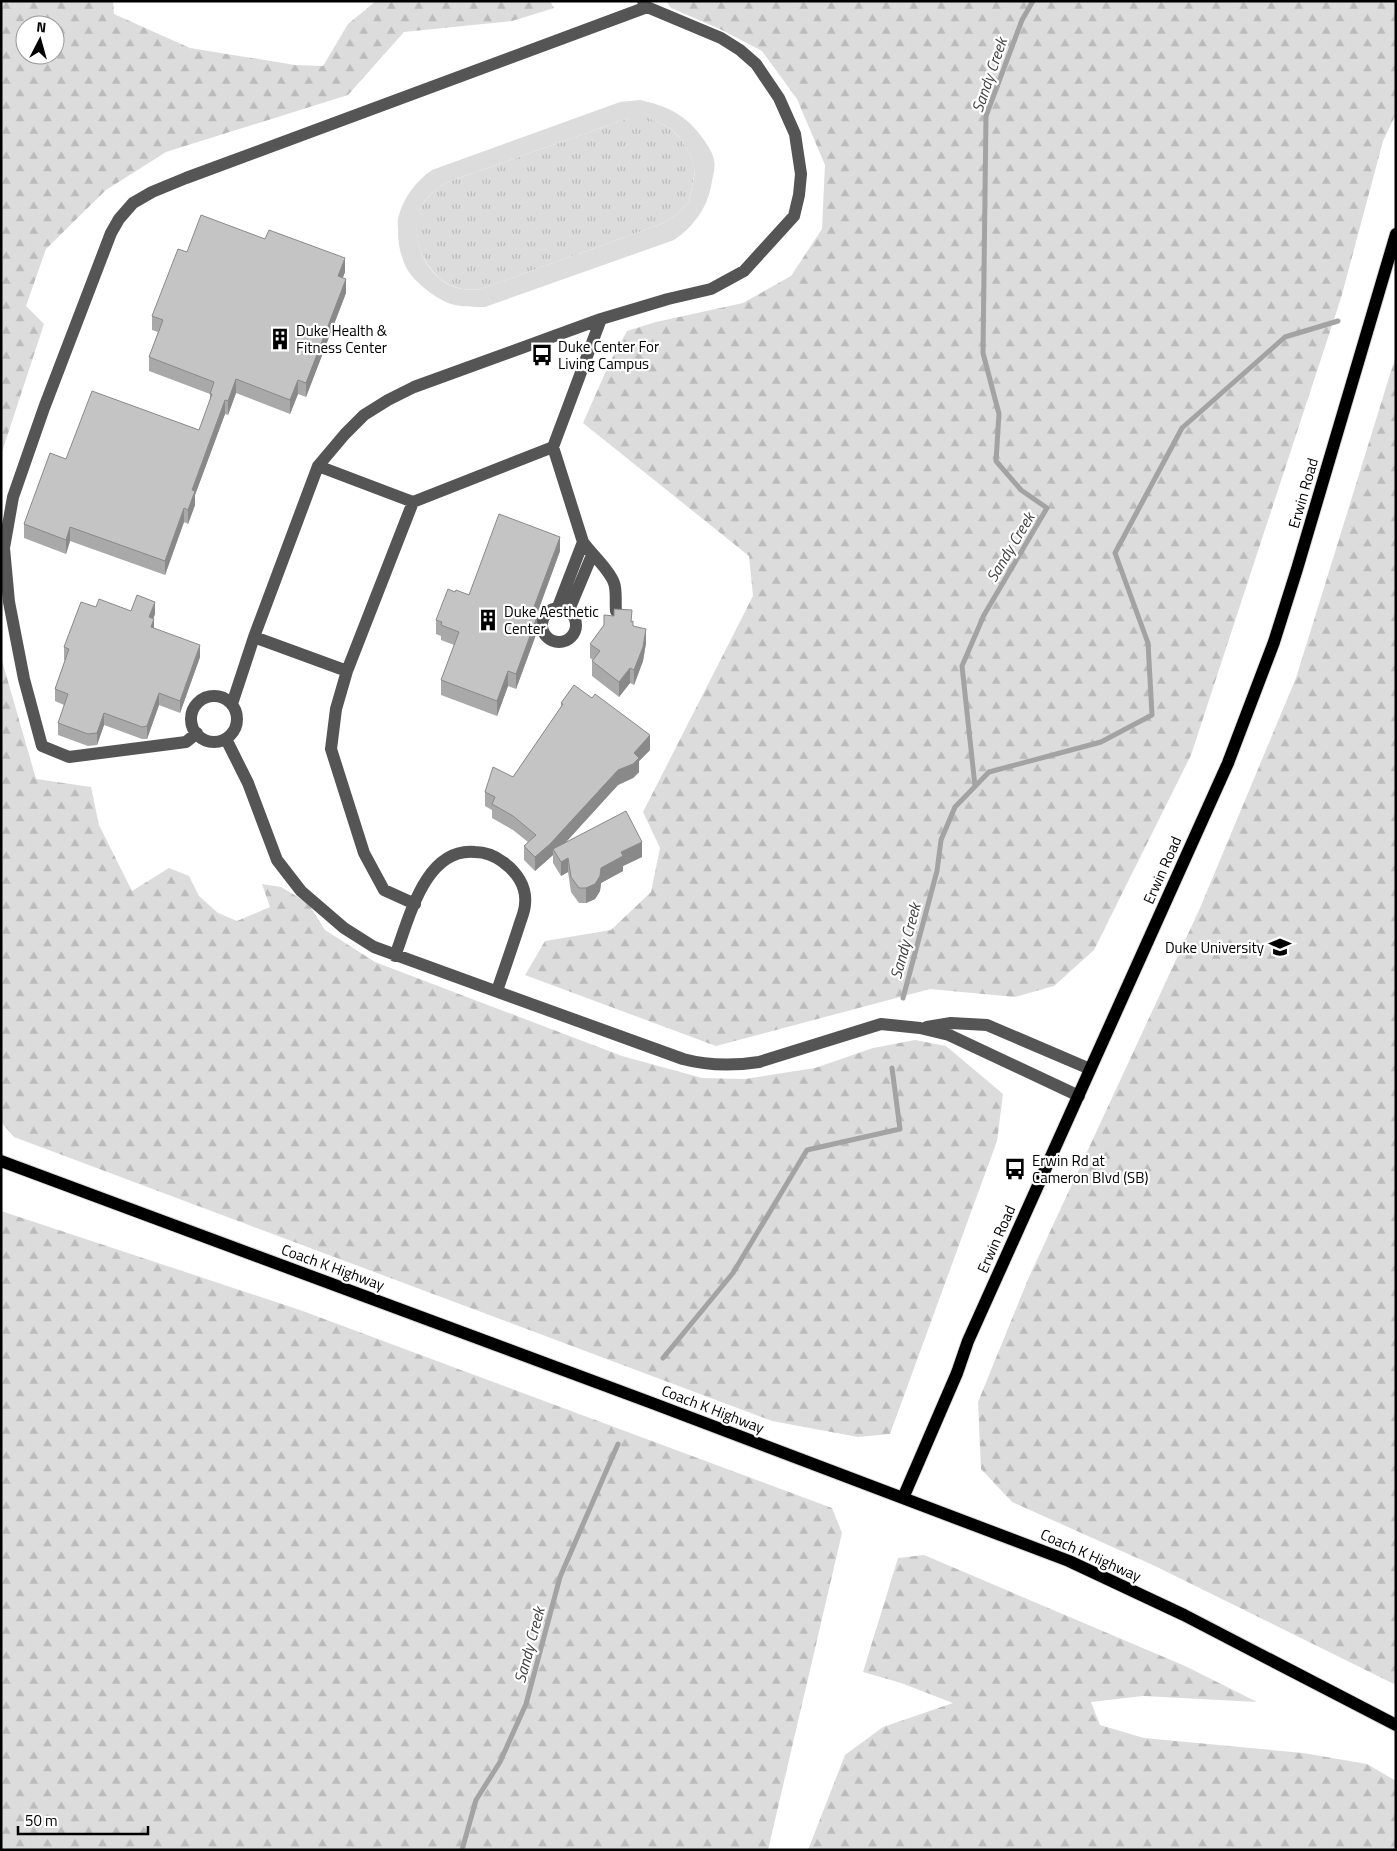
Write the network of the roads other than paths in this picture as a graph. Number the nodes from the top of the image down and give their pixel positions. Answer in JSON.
{"nodes":[{"id":1,"x":645,"y":4,"type":"edge"},
{"id":2,"x":1396,"y":234,"type":"edge"},
{"id":3,"x":601,"y":319,"type":"junction"},
{"id":4,"x":553,"y":446,"type":"junction"},
{"id":5,"x":318,"y":466,"type":"junction"},
{"id":6,"x":413,"y":502,"type":"junction"},
{"id":7,"x":583,"y":542,"type":"junction"},
{"id":8,"x":592,"y":555,"type":"junction"},
{"id":9,"x":616,"y":611,"type":"edge"},
{"id":10,"x":254,"y":637,"type":"junction"},
{"id":11,"x":347,"y":671,"type":"junction"},
{"id":12,"x":232,"y":704,"type":"junction"},
{"id":13,"x":197,"y":733,"type":"junction"},
{"id":14,"x":226,"y":739,"type":"junction"},
{"id":15,"x":415,"y":904,"type":"junction"},
{"id":16,"x":396,"y":956,"type":"junction"},
{"id":17,"x":497,"y":992,"type":"junction"},
{"id":18,"x":920,"y":1028,"type":"junction"},
{"id":19,"x":1090,"y":1069,"type":"junction"},
{"id":20,"x":1079,"y":1096,"type":"junction"},
{"id":21,"x":1,"y":1161,"type":"edge"},
{"id":22,"x":903,"y":1498,"type":"junction"},
{"id":23,"x":1396,"y":1725,"type":"edge"}],
"edges":[{"from":1,"to":3,"type":"lane"},
{"from":1,"to":13,"type":"lane"},
{"from":2,"to":19,"type":"main road","name":"Erwin Road"},
{"from":3,"to":4,"type":"lane"},
{"from":3,"to":5,"type":"lane"},
{"from":4,"to":6,"type":"lane"},
{"from":4,"to":7,"type":"lane"},
{"from":5,"to":6,"type":"lane"},
{"from":5,"to":10,"type":"lane"},
{"from":6,"to":11,"type":"lane"},
{"from":7,"to":8,"type":"lane"},
{"from":7,"to":8,"type":"lane"},
{"from":8,"to":9,"type":"lane"},
{"from":10,"to":11,"type":"lane"},
{"from":10,"to":12,"type":"lane"},
{"from":11,"to":15,"type":"lane"},
{"from":12,"to":13,"type":"lane"},
{"from":12,"to":14,"type":"lane"},
{"from":13,"to":14,"type":"lane"},
{"from":14,"to":16,"type":"lane"},
{"from":15,"to":16,"type":"lane"},
{"from":15,"to":17,"type":"lane"},
{"from":16,"to":17,"type":"lane"},
{"from":17,"to":18,"type":"lane"},
{"from":18,"to":19,"type":"lane"},
{"from":18,"to":20,"type":"lane"},
{"from":19,"to":20,"type":"main road","name":"Erwin Road"},
{"from":20,"to":22,"type":"main road","name":"Erwin Road"},
{"from":21,"to":22,"type":"main road","name":"Coach K Highway"},
{"from":22,"to":23,"type":"main road","name":"Coach K Highway"}]}
